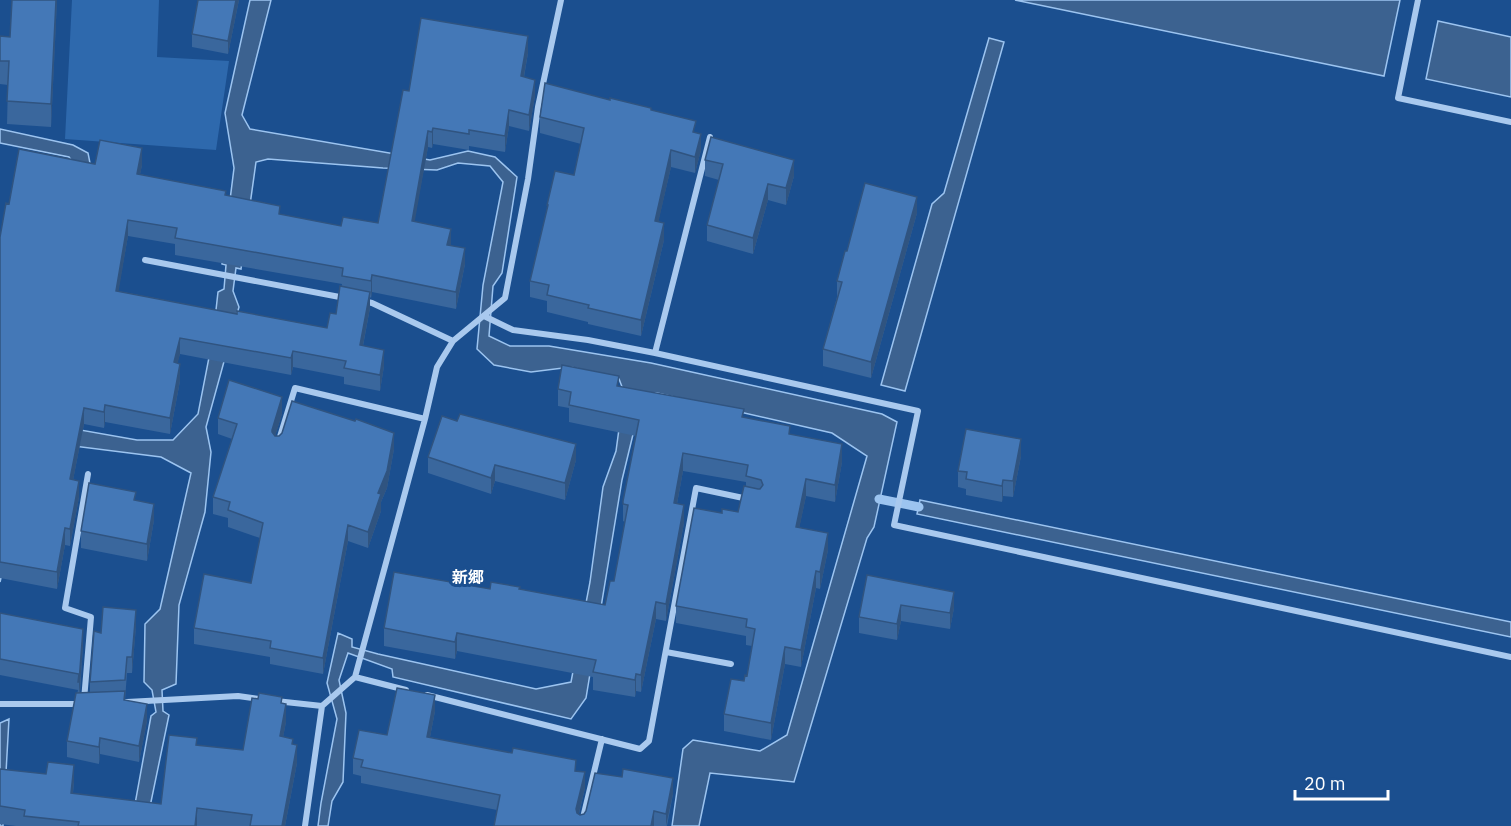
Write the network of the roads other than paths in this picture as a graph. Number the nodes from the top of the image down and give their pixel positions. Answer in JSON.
{"nodes":[{"id":1,"x":561,"y":0,"type":"edge"},
{"id":2,"x":1418,"y":0,"type":"edge"},
{"id":3,"x":1511,"y":122,"type":"edge"},
{"id":4,"x":710,"y":137,"type":"edge"},
{"id":5,"x":145,"y":260,"type":"dead end"},
{"id":6,"x":350,"y":299,"type":"edge"},
{"id":7,"x":361,"y":301,"type":"edge"},
{"id":8,"x":483,"y":316,"type":"junction"},
{"id":9,"x":453,"y":341,"type":"junction"},
{"id":10,"x":655,"y":353,"type":"junction"},
{"id":11,"x":425,"y":419,"type":"junction"},
{"id":12,"x":277,"y":447,"type":"edge"},
{"id":13,"x":88,"y":474,"type":"dead end"},
{"id":14,"x":758,"y":501,"type":"edge"},
{"id":15,"x":666,"y":651,"type":"junction"},
{"id":16,"x":1511,"y":657,"type":"edge"},
{"id":17,"x":731,"y":664,"type":"dead end"},
{"id":18,"x":355,"y":677,"type":"junction"},
{"id":19,"x":411,"y":691,"type":"edge"},
{"id":20,"x":422,"y":694,"type":"edge"},
{"id":21,"x":117,"y":702,"type":"edge"},
{"id":22,"x":0,"y":704,"type":"edge"},
{"id":23,"x":84,"y":704,"type":"junction"},
{"id":24,"x":95,"y":704,"type":"edge"},
{"id":25,"x":324,"y":704,"type":"junction"},
{"id":26,"x":602,"y":739,"type":"junction"},
{"id":27,"x":305,"y":826,"type":"edge"},
{"id":28,"x":581,"y":826,"type":"edge"}],
"edges":[{"from":1,"to":8,"type":"street"},
{"from":2,"to":3,"type":"street"},
{"from":4,"to":10,"type":"street"},
{"from":5,"to":6,"type":"street"},
{"from":7,"to":9,"type":"street"},
{"from":8,"to":9,"type":"street"},
{"from":8,"to":10,"type":"street"},
{"from":9,"to":11,"type":"street"},
{"from":10,"to":16,"type":"street"},
{"from":11,"to":12,"type":"street"},
{"from":11,"to":18,"type":"street"},
{"from":13,"to":23,"type":"street"},
{"from":14,"to":15,"type":"street"},
{"from":15,"to":17,"type":"street"},
{"from":15,"to":26,"type":"street"},
{"from":18,"to":19,"type":"street"},
{"from":18,"to":25,"type":"street"},
{"from":20,"to":26,"type":"street"},
{"from":21,"to":25,"type":"street"},
{"from":22,"to":23,"type":"street"},
{"from":23,"to":24,"type":"street"},
{"from":25,"to":27,"type":"street"},
{"from":26,"to":28,"type":"street"}]}
